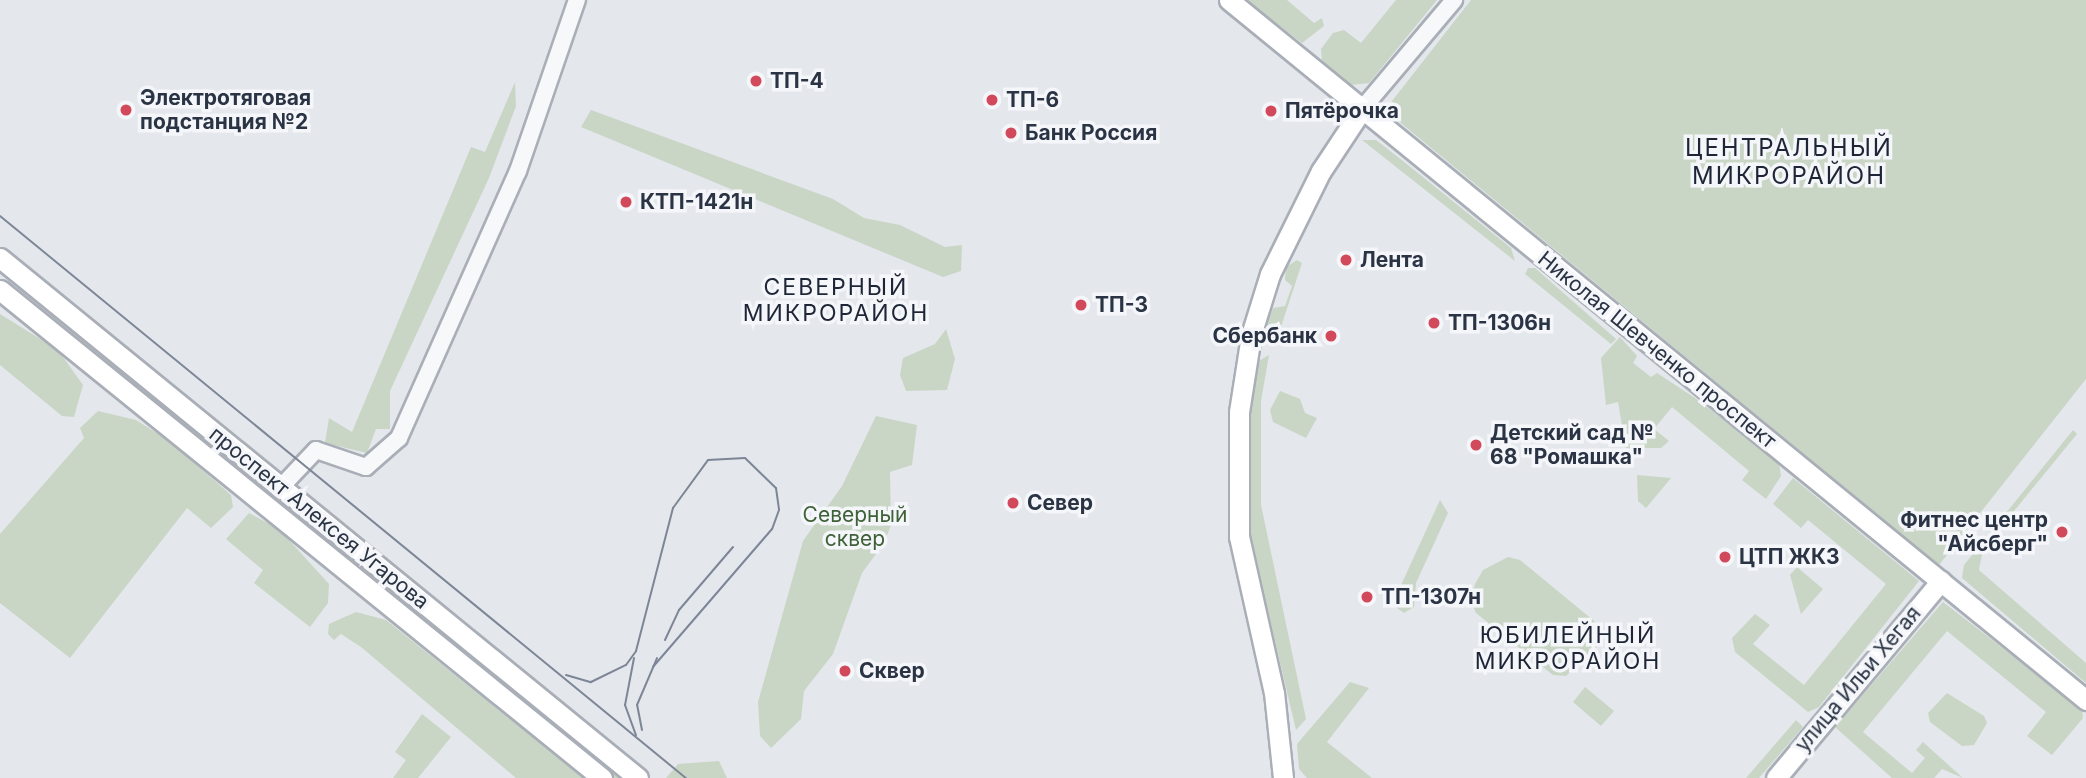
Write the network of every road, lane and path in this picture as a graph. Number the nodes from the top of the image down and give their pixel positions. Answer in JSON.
{"nodes":[{"id":1,"x":576,"y":0,"type":"edge"},
{"id":2,"x":1229,"y":0,"type":"edge"},
{"id":3,"x":1454,"y":0,"type":"edge"},
{"id":4,"x":1362,"y":109,"type":"junction"},
{"id":5,"x":0,"y":258,"type":"edge"},
{"id":6,"x":0,"y":290,"type":"edge"},
{"id":7,"x":281,"y":487,"type":"junction"},
{"id":8,"x":1941,"y":581,"type":"junction"},
{"id":9,"x":2086,"y":700,"type":"edge"},
{"id":10,"x":602,"y":778,"type":"edge"},
{"id":11,"x":638,"y":778,"type":"edge"},
{"id":12,"x":1283,"y":778,"type":"edge"},
{"id":13,"x":1776,"y":778,"type":"edge"}],
"edges":[{"from":1,"to":7,"type":"street"},
{"from":2,"to":4,"type":"main road","name":"Николая Шевченко проспект"},
{"from":3,"to":4,"type":"street"},
{"from":4,"to":8,"type":"main road","name":"Николая Шевченко проспект"},
{"from":4,"to":12,"type":"main road"},
{"from":5,"to":7,"type":"main road","name":"проспект Алексея Угарова"},
{"from":6,"to":10,"type":"main road","name":"проспект Алексея Угарова"},
{"from":7,"to":11,"type":"main road","name":"проспект Алексея Угарова"},
{"from":8,"to":9,"type":"main road","name":"Николая Шевченко проспект"},
{"from":8,"to":13,"type":"main road","name":"улица Ильи Хегая"}]}
